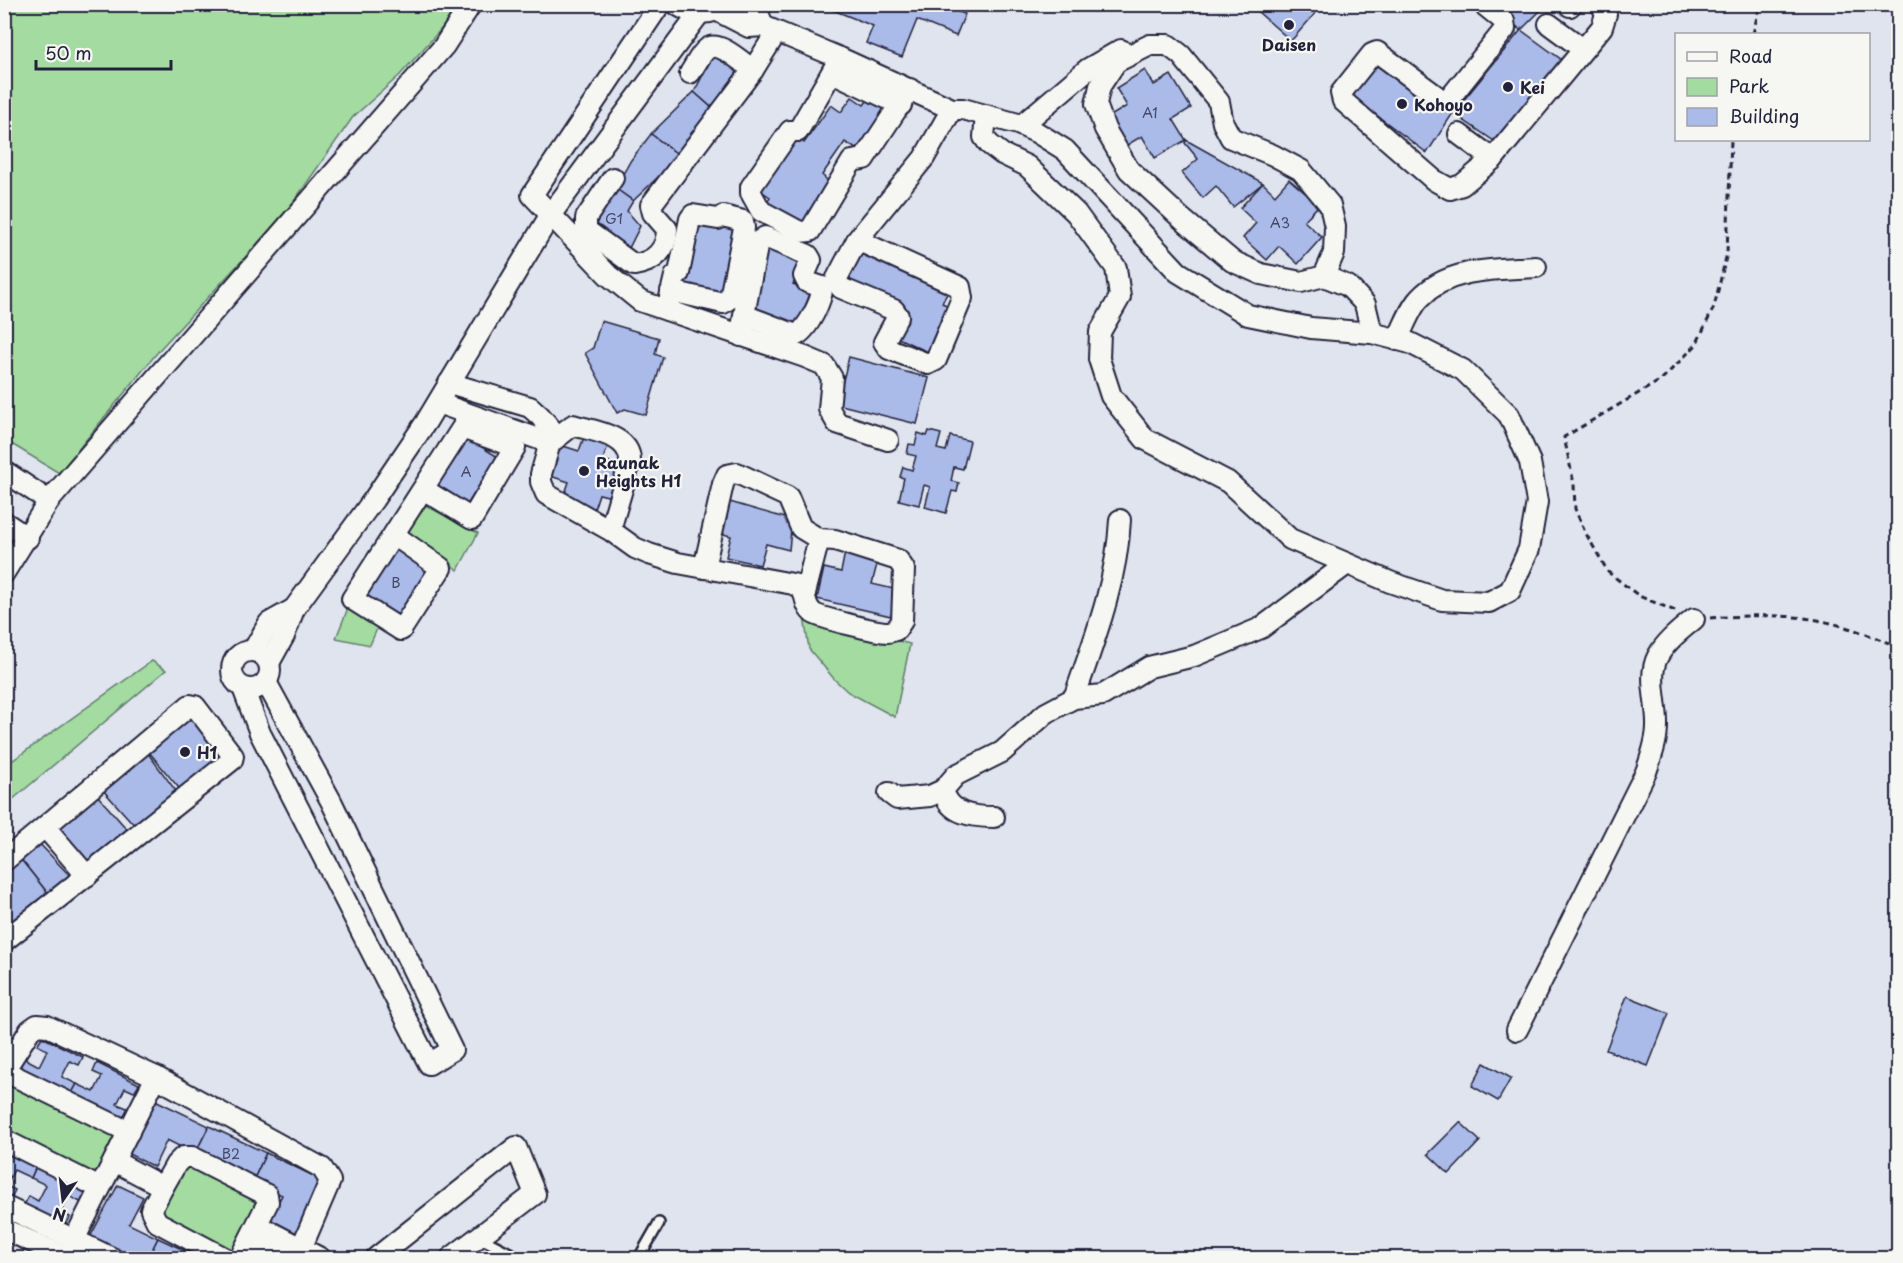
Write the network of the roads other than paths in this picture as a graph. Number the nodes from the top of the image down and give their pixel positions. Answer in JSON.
{"nodes":[{"id":1,"x":471,"y":4,"type":"edge"},
{"id":2,"x":660,"y":4,"type":"edge"},
{"id":3,"x":676,"y":4,"type":"edge"},
{"id":4,"x":744,"y":4,"type":"edge"},
{"id":5,"x":1483,"y":4,"type":"edge"},
{"id":6,"x":1601,"y":4,"type":"edge"},
{"id":7,"x":714,"y":10,"type":"edge"},
{"id":8,"x":1549,"y":24,"type":"dead end"},
{"id":9,"x":769,"y":29,"type":"junction"},
{"id":10,"x":1582,"y":49,"type":"junction"},
{"id":11,"x":1121,"y":50,"type":"dead end"},
{"id":12,"x":836,"y":65,"type":"junction"},
{"id":13,"x":753,"y":70,"type":"junction"},
{"id":14,"x":690,"y":73,"type":"dead end"},
{"id":15,"x":906,"y":97,"type":"junction"},
{"id":16,"x":952,"y":109,"type":"junction"},
{"id":17,"x":986,"y":116,"type":"junction"},
{"id":18,"x":1022,"y":125,"type":"junction"},
{"id":19,"x":1460,"y":134,"type":"dead end"},
{"id":20,"x":1493,"y":159,"type":"junction"},
{"id":21,"x":613,"y":178,"type":"dead end"},
{"id":22,"x":551,"y":214,"type":"junction"},
{"id":23,"x":857,"y":240,"type":"junction"},
{"id":24,"x":1536,"y":267,"type":"dead end"},
{"id":25,"x":1324,"y":276,"type":"junction"},
{"id":26,"x":669,"y":301,"type":"junction"},
{"id":27,"x":744,"y":315,"type":"junction"},
{"id":28,"x":1372,"y":333,"type":"junction"},
{"id":29,"x":741,"y":336,"type":"junction"},
{"id":30,"x":1398,"y":340,"type":"junction"},
{"id":31,"x":449,"y":383,"type":"junction"},
{"id":32,"x":438,"y":403,"type":"junction"},
{"id":33,"x":426,"y":422,"type":"junction"},
{"id":34,"x":455,"y":439,"type":"junction"},
{"id":35,"x":553,"y":440,"type":"junction"},
{"id":36,"x":888,"y":440,"type":"dead end"},
{"id":37,"x":4,"y":471,"type":"edge"},
{"id":38,"x":423,"y":489,"type":"junction"},
{"id":39,"x":374,"y":499,"type":"junction"},
{"id":40,"x":50,"y":501,"type":"junction"},
{"id":41,"x":404,"y":517,"type":"junction"},
{"id":42,"x":1120,"y":520,"type":"dead end"},
{"id":43,"x":4,"y":522,"type":"edge"},
{"id":44,"x":610,"y":530,"type":"junction"},
{"id":45,"x":394,"y":535,"type":"junction"},
{"id":46,"x":28,"y":538,"type":"junction"},
{"id":47,"x":819,"y":539,"type":"junction"},
{"id":48,"x":1347,"y":564,"type":"junction"},
{"id":49,"x":704,"y":568,"type":"junction"},
{"id":50,"x":4,"y":573,"type":"edge"},
{"id":51,"x":805,"y":593,"type":"junction"},
{"id":52,"x":1694,"y":618,"type":"road end"},
{"id":53,"x":262,"y":665,"type":"junction"},
{"id":54,"x":243,"y":688,"type":"junction"},
{"id":55,"x":1074,"y":698,"type":"junction"},
{"id":56,"x":943,"y":790,"type":"junction"},
{"id":57,"x":889,"y":793,"type":"dead end"},
{"id":58,"x":994,"y":817,"type":"dead end"},
{"id":59,"x":45,"y":827,"type":"junction"},
{"id":60,"x":4,"y":861,"type":"edge"},
{"id":61,"x":87,"y":876,"type":"junction"},
{"id":62,"x":4,"y":940,"type":"edge"},
{"id":63,"x":1518,"y":1030,"type":"dead end"},
{"id":64,"x":4,"y":1071,"type":"edge"},
{"id":65,"x":156,"y":1077,"type":"junction"},
{"id":66,"x":129,"y":1132,"type":"junction"},
{"id":67,"x":4,"y":1140,"type":"edge"},
{"id":68,"x":114,"y":1161,"type":"junction"},
{"id":69,"x":163,"y":1187,"type":"junction"},
{"id":70,"x":100,"y":1188,"type":"junction"},
{"id":71,"x":4,"y":1206,"type":"edge"},
{"id":72,"x":659,"y":1222,"type":"dead end"},
{"id":73,"x":4,"y":1229,"type":"edge"},
{"id":74,"x":253,"y":1232,"type":"junction"},
{"id":75,"x":478,"y":1237,"type":"junction"},
{"id":76,"x":74,"y":1240,"type":"junction"},
{"id":77,"x":299,"y":1253,"type":"edge"},
{"id":78,"x":68,"y":1258,"type":"edge"},
{"id":79,"x":112,"y":1258,"type":"edge"},
{"id":80,"x":225,"y":1258,"type":"edge"},
{"id":81,"x":240,"y":1258,"type":"edge"},
{"id":82,"x":284,"y":1258,"type":"edge"},
{"id":83,"x":320,"y":1258,"type":"edge"},
{"id":84,"x":376,"y":1258,"type":"edge"},
{"id":85,"x":451,"y":1258,"type":"edge"},
{"id":86,"x":519,"y":1258,"type":"edge"},
{"id":87,"x":639,"y":1258,"type":"edge"}],
"edges":[{"from":1,"to":40,"type":"street"},
{"from":2,"to":22,"type":"street"},
{"from":3,"to":7,"type":"street"},
{"from":4,"to":9,"type":"street"},
{"from":5,"to":20,"type":"street"},
{"from":6,"to":10,"type":"street"},
{"from":7,"to":9,"type":"street"},
{"from":7,"to":22,"type":"street"},
{"from":8,"to":10,"type":"street"},
{"from":9,"to":12,"type":"street"},
{"from":9,"to":13,"type":"street"},
{"from":10,"to":20,"type":"street"},
{"from":11,"to":18,"type":"street"},
{"from":12,"to":15,"type":"street"},
{"from":12,"to":15,"type":"street"},
{"from":13,"to":14,"type":"street"},
{"from":13,"to":21,"type":"street"},
{"from":15,"to":16,"type":"street"},
{"from":16,"to":17,"type":"street"},
{"from":16,"to":23,"type":"street"},
{"from":17,"to":18,"type":"street"},
{"from":17,"to":48,"type":"street"},
{"from":18,"to":28,"type":"street"},
{"from":19,"to":20,"type":"street"},
{"from":22,"to":26,"type":"street"},
{"from":22,"to":31,"type":"street"},
{"from":23,"to":23,"type":"street"},
{"from":24,"to":30,"type":"street"},
{"from":25,"to":25,"type":"street"},
{"from":25,"to":28,"type":"street"},
{"from":26,"to":26,"type":"street"},
{"from":26,"to":29,"type":"street"},
{"from":27,"to":27,"type":"street"},
{"from":27,"to":29,"type":"street"},
{"from":28,"to":30,"type":"street"},
{"from":29,"to":36,"type":"street"},
{"from":30,"to":48,"type":"street"},
{"from":31,"to":32,"type":"street"},
{"from":31,"to":35,"type":"street"},
{"from":32,"to":33,"type":"street"},
{"from":32,"to":35,"type":"street"},
{"from":33,"to":34,"type":"street"},
{"from":33,"to":39,"type":"street"},
{"from":34,"to":38,"type":"street"},
{"from":34,"to":38,"type":"street"},
{"from":35,"to":44,"type":"street"},
{"from":35,"to":44,"type":"street"},
{"from":37,"to":40,"type":"street"},
{"from":38,"to":41,"type":"street"},
{"from":39,"to":41,"type":"street"},
{"from":39,"to":53,"type":"street"},
{"from":40,"to":46,"type":"street"},
{"from":41,"to":45,"type":"street"},
{"from":42,"to":55,"type":"street"},
{"from":43,"to":46,"type":"street"},
{"from":44,"to":49,"type":"street"},
{"from":45,"to":45,"type":"street"},
{"from":46,"to":50,"type":"street"},
{"from":47,"to":49,"type":"street"},
{"from":47,"to":51,"type":"street"},
{"from":47,"to":51,"type":"street"},
{"from":48,"to":55,"type":"street"},
{"from":49,"to":51,"type":"street"},
{"from":52,"to":63,"type":"street"},
{"from":53,"to":54,"type":"street"},
{"from":53,"to":54,"type":"street"},
{"from":53,"to":54,"type":"street"},
{"from":55,"to":56,"type":"street"},
{"from":56,"to":57,"type":"street"},
{"from":56,"to":58,"type":"street"},
{"from":59,"to":60,"type":"street"},
{"from":59,"to":61,"type":"street"},
{"from":59,"to":61,"type":"street"},
{"from":61,"to":62,"type":"street"},
{"from":64,"to":65,"type":"street"},
{"from":64,"to":66,"type":"street"},
{"from":65,"to":66,"type":"street"},
{"from":65,"to":77,"type":"street"},
{"from":66,"to":68,"type":"street"},
{"from":67,"to":70,"type":"street"},
{"from":68,"to":69,"type":"street"},
{"from":68,"to":70,"type":"street"},
{"from":69,"to":74,"type":"street"},
{"from":69,"to":80,"type":"street"},
{"from":70,"to":76,"type":"street"},
{"from":71,"to":76,"type":"street"},
{"from":72,"to":87,"type":"lane"},
{"from":73,"to":78,"type":"street"},
{"from":74,"to":77,"type":"street"},
{"from":74,"to":81,"type":"street"},
{"from":74,"to":82,"type":"street"},
{"from":75,"to":84,"type":"street"},
{"from":75,"to":85,"type":"street"},
{"from":75,"to":86,"type":"lane"},
{"from":76,"to":79,"type":"street"},
{"from":77,"to":83,"type":"street"}]}
